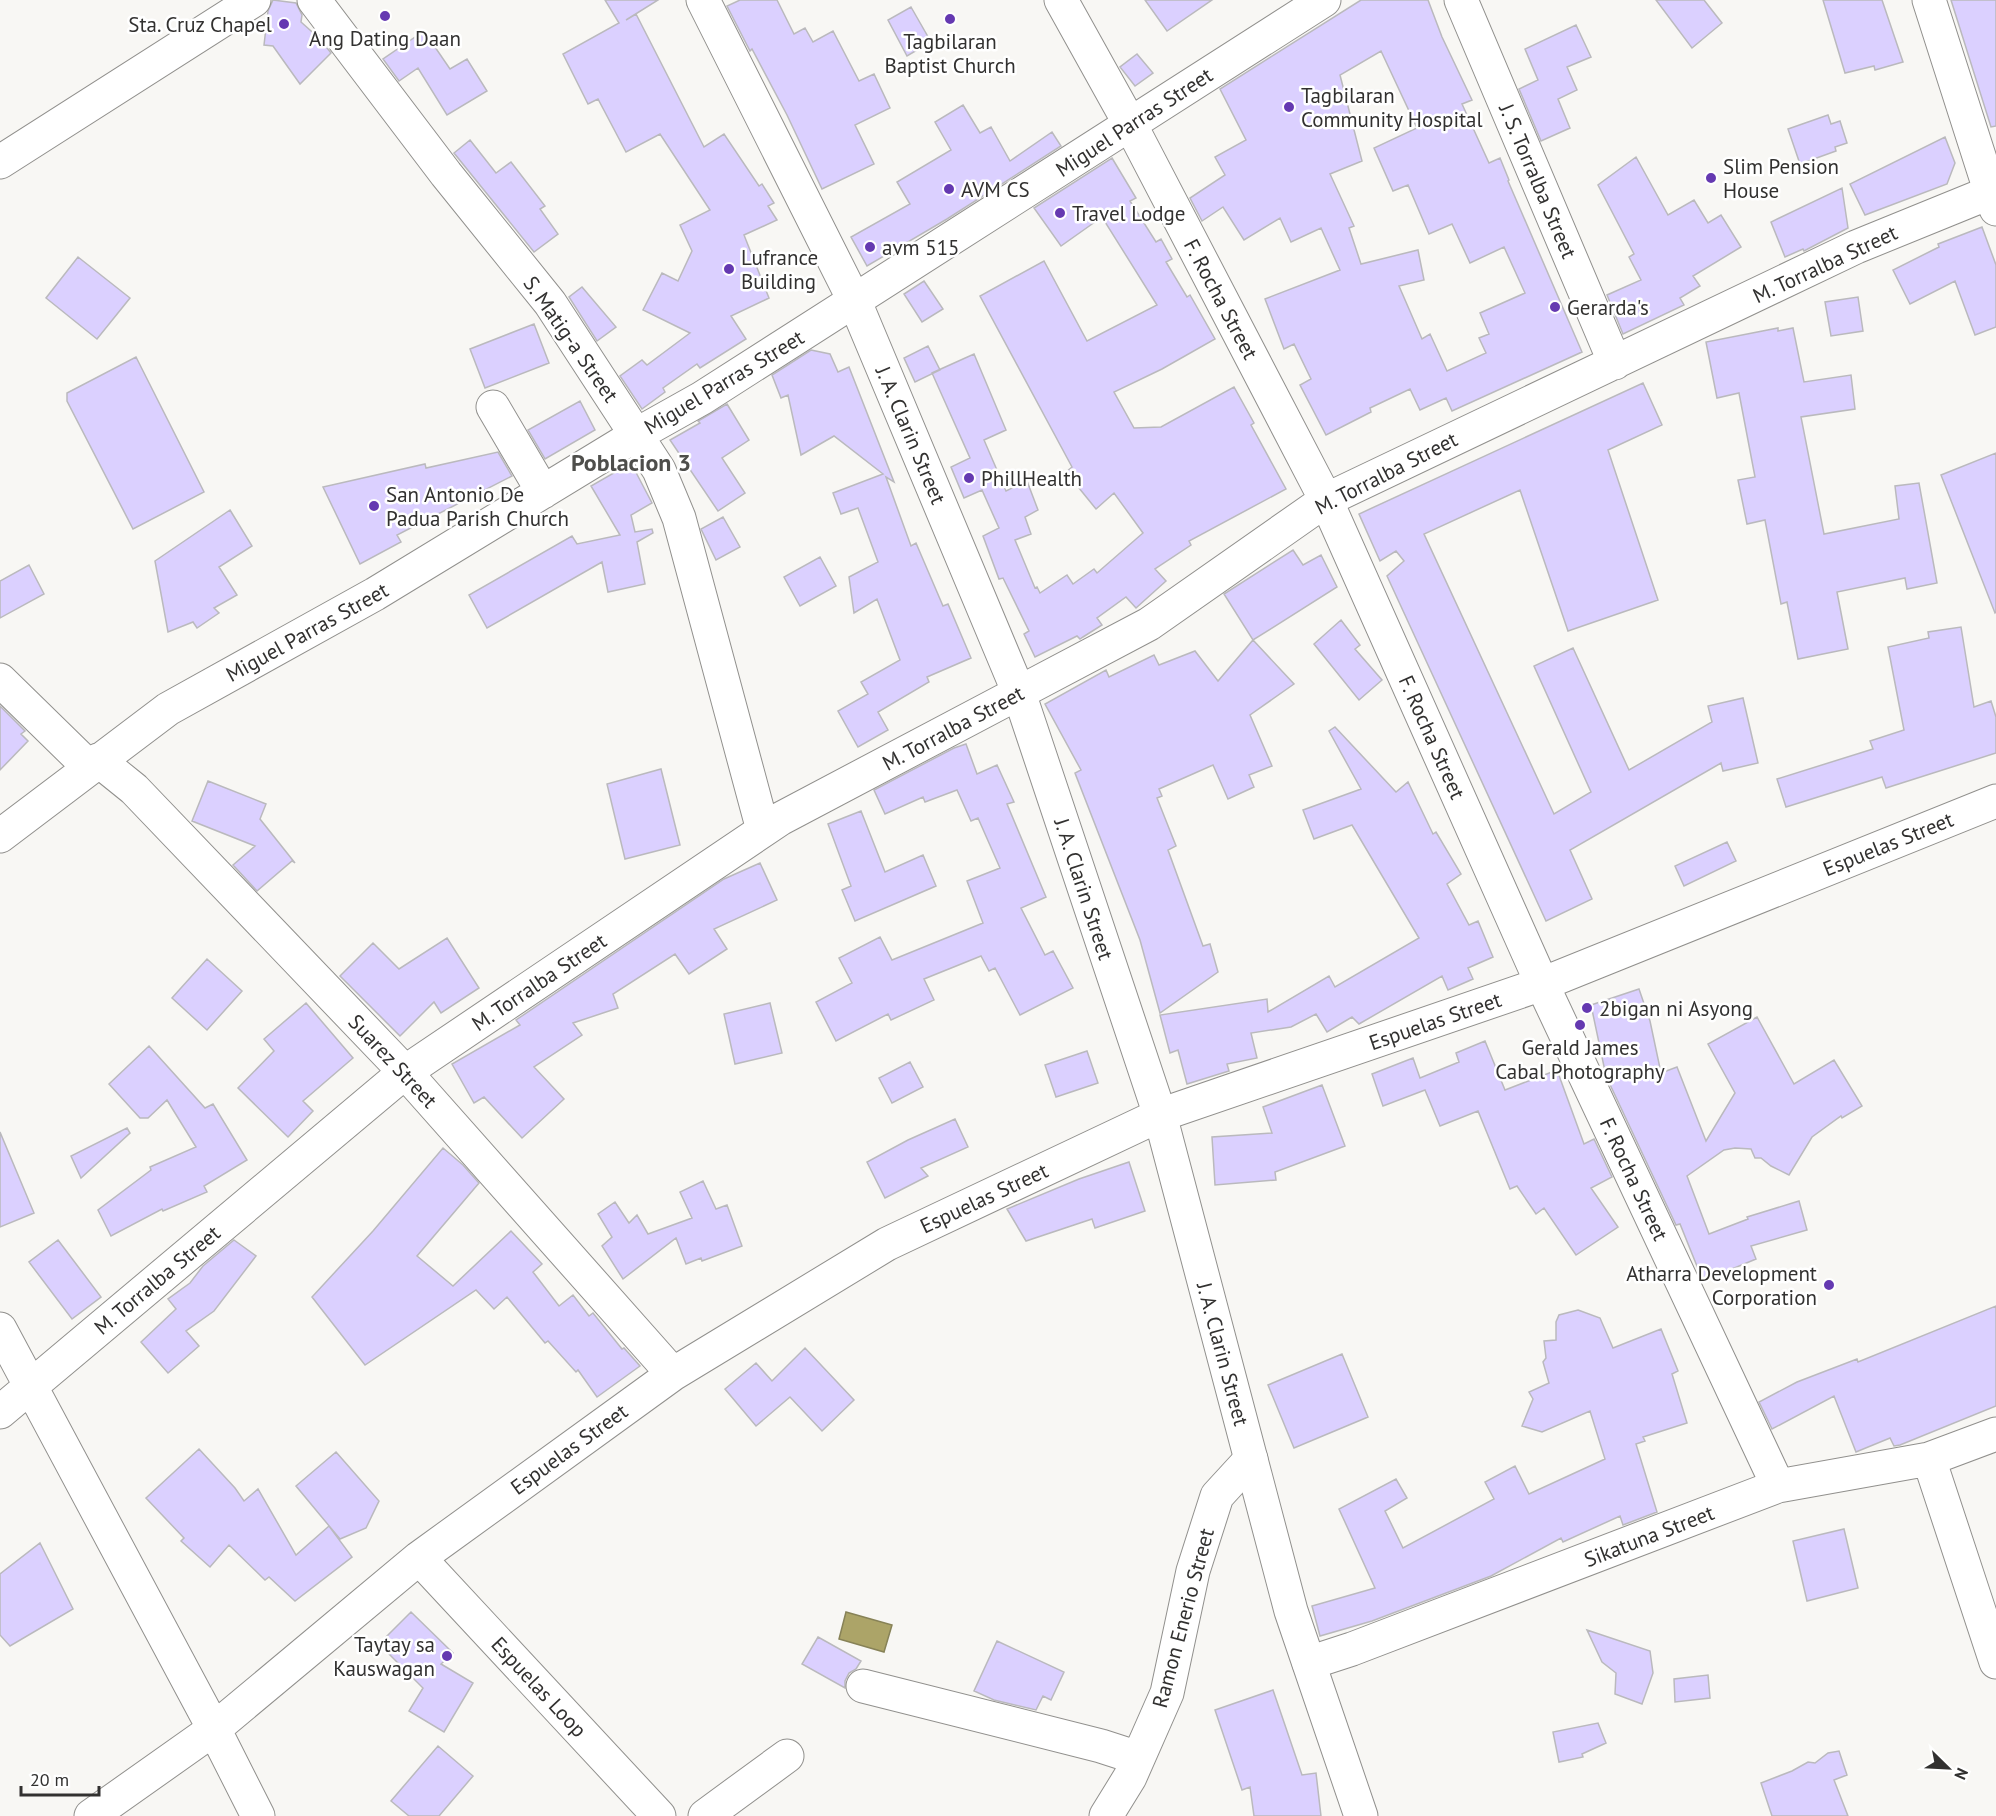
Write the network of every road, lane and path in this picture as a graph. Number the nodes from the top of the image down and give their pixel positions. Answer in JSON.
{"nodes":[{"id":1,"x":254,"y":0,"type":"edge"},
{"id":2,"x":314,"y":0,"type":"edge"},
{"id":3,"x":703,"y":0,"type":"edge"},
{"id":4,"x":1061,"y":0,"type":"edge"},
{"id":5,"x":1324,"y":0,"type":"edge"},
{"id":6,"x":1461,"y":0,"type":"edge"},
{"id":7,"x":1929,"y":0,"type":"edge"},
{"id":8,"x":1130,"y":124,"type":"junction"},
{"id":9,"x":0,"y":162,"type":"edge"},
{"id":10,"x":1994,"y":197,"type":"edge"},
{"id":11,"x":855,"y":302,"type":"junction"},
{"id":12,"x":1615,"y":363,"type":"junction"},
{"id":13,"x":493,"y":407,"type":"dead end"},
{"id":14,"x":636,"y":435,"type":"junction"},
{"id":15,"x":543,"y":492,"type":"junction"},
{"id":16,"x":1326,"y":500,"type":"junction"},
{"id":17,"x":0,"y":680,"type":"edge"},
{"id":18,"x":1019,"y":693,"type":"junction"},
{"id":19,"x":94,"y":764,"type":"junction"},
{"id":20,"x":1996,"y":801,"type":"edge"},
{"id":21,"x":763,"y":830,"type":"junction"},
{"id":22,"x":0,"y":836,"type":"edge"},
{"id":23,"x":1542,"y":984,"type":"junction"},
{"id":24,"x":405,"y":1072,"type":"junction"},
{"id":25,"x":1160,"y":1115,"type":"junction"},
{"id":26,"x":0,"y":1329,"type":"edge"},
{"id":27,"x":673,"y":1374,"type":"junction"},
{"id":28,"x":30,"y":1386,"type":"junction"},
{"id":29,"x":0,"y":1412,"type":"edge"},
{"id":30,"x":1996,"y":1434,"type":"edge"},
{"id":31,"x":1251,"y":1459,"type":"junction"},
{"id":32,"x":1929,"y":1459,"type":"junction"},
{"id":33,"x":1778,"y":1486,"type":"junction"},
{"id":34,"x":419,"y":1558,"type":"junction"},
{"id":35,"x":1996,"y":1662,"type":"edge"},
{"id":36,"x":1309,"y":1663,"type":"junction"},
{"id":37,"x":863,"y":1686,"type":"dead end"},
{"id":38,"x":213,"y":1729,"type":"junction"},
{"id":39,"x":787,"y":1756,"type":"dead end"},
{"id":40,"x":1138,"y":1758,"type":"junction"},
{"id":41,"x":91,"y":1816,"type":"edge"},
{"id":42,"x":258,"y":1816,"type":"edge"},
{"id":43,"x":659,"y":1816,"type":"edge"},
{"id":44,"x":705,"y":1816,"type":"edge"},
{"id":45,"x":1106,"y":1816,"type":"edge"},
{"id":46,"x":1361,"y":1816,"type":"edge"}],
"edges":[{"from":1,"to":9,"type":"street"},
{"from":2,"to":14,"type":"street","name":"S. Matig-a Street"},
{"from":3,"to":11,"type":"street","name":"J. A. Clarin Street"},
{"from":4,"to":8,"type":"street","name":"F. Rocha Street"},
{"from":5,"to":8,"type":"street","name":"Miguel Parras Street"},
{"from":6,"to":12,"type":"street","name":"J. S. Torralba Street"},
{"from":7,"to":10,"type":"street"},
{"from":8,"to":11,"type":"street","name":"Miguel Parras Street"},
{"from":8,"to":16,"type":"street","name":"F. Rocha Street"},
{"from":10,"to":12,"type":"street","name":"M. Torralba Street"},
{"from":11,"to":14,"type":"street","name":"Miguel Parras Street"},
{"from":11,"to":18,"type":"street","name":"J. A. Clarin Street"},
{"from":12,"to":16,"type":"street","name":"M. Torralba Street"},
{"from":13,"to":15,"type":"street"},
{"from":14,"to":15,"type":"street","name":"Miguel Parras Street"},
{"from":14,"to":21,"type":"street","name":"S. Matig-a Street"},
{"from":15,"to":19,"type":"street","name":"Miguel Parras Street"},
{"from":16,"to":18,"type":"street","name":"M. Torralba Street"},
{"from":16,"to":23,"type":"street","name":"F. Rocha Street"},
{"from":17,"to":19,"type":"street","name":"Suarez Street"},
{"from":18,"to":21,"type":"street","name":"M. Torralba Street"},
{"from":18,"to":25,"type":"street","name":"J. A. Clarin Street"},
{"from":19,"to":22,"type":"street","name":"Miguel Parras Street"},
{"from":19,"to":24,"type":"street","name":"Suarez Street"},
{"from":20,"to":23,"type":"street","name":"Espuelas Street"},
{"from":21,"to":24,"type":"street","name":"M. Torralba Street"},
{"from":23,"to":25,"type":"street","name":"Espuelas Street"},
{"from":23,"to":33,"type":"street","name":"F. Rocha Street"},
{"from":24,"to":27,"type":"street","name":"Suarez Street"},
{"from":24,"to":28,"type":"street","name":"M. Torralba Street"},
{"from":25,"to":27,"type":"street","name":"Espuelas Street"},
{"from":25,"to":31,"type":"street","name":"J. A. Clarin Street"},
{"from":26,"to":28,"type":"street"},
{"from":27,"to":34,"type":"street","name":"Espuelas Street"},
{"from":28,"to":29,"type":"street","name":"M. Torralba Street"},
{"from":28,"to":38,"type":"street"},
{"from":30,"to":32,"type":"street","name":"Sikatuna Street"},
{"from":31,"to":36,"type":"street","name":"J. A. Clarin Street"},
{"from":31,"to":40,"type":"street","name":"Ramon Enerio Street"},
{"from":32,"to":33,"type":"street","name":"Sikatuna Street"},
{"from":32,"to":35,"type":"street"},
{"from":33,"to":36,"type":"street","name":"Sikatuna Street"},
{"from":34,"to":38,"type":"street","name":"Espuelas Street"},
{"from":34,"to":43,"type":"street","name":"Espuelas Loop"},
{"from":36,"to":46,"type":"street","name":"J. A. Clarin Street"},
{"from":37,"to":40,"type":"street"},
{"from":38,"to":41,"type":"street","name":"Espuelas Street"},
{"from":38,"to":42,"type":"street"},
{"from":39,"to":44,"type":"street"},
{"from":40,"to":45,"type":"street","name":"Ramon Enerio Street"}]}
